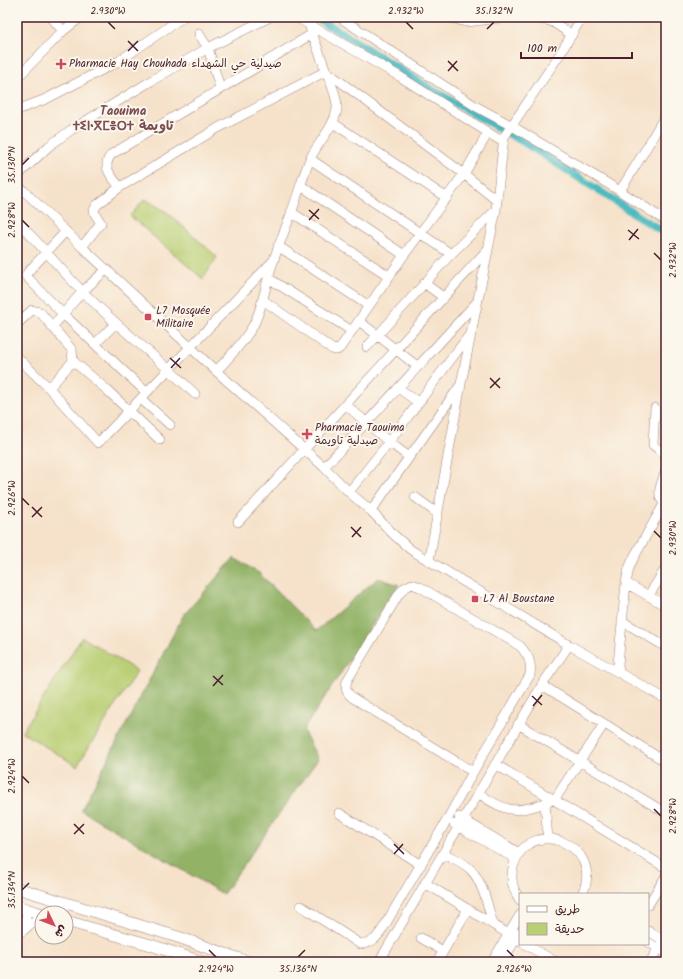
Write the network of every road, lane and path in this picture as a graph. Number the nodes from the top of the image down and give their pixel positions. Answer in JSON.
{"nodes":[{"id":1,"x":51,"y":17,"type":"edge"},
{"id":2,"x":183,"y":17,"type":"edge"},
{"id":3,"x":270,"y":17,"type":"edge"},
{"id":4,"x":296,"y":17,"type":"edge"},
{"id":5,"x":339,"y":17,"type":"edge"},
{"id":6,"x":448,"y":17,"type":"edge"},
{"id":7,"x":582,"y":17,"type":"edge"},
{"id":8,"x":79,"y":18,"type":"edge"},
{"id":9,"x":310,"y":29,"type":"junction"},
{"id":10,"x":63,"y":31,"type":"junction"},
{"id":11,"x":199,"y":34,"type":"dead end"},
{"id":12,"x":572,"y":35,"type":"junction"},
{"id":13,"x":208,"y":48,"type":"junction"},
{"id":14,"x":17,"y":56,"type":"edge"},
{"id":15,"x":326,"y":71,"type":"junction"},
{"id":16,"x":18,"y":77,"type":"edge"},
{"id":17,"x":220,"y":88,"type":"junction"},
{"id":18,"x":17,"y":110,"type":"edge"},
{"id":19,"x":666,"y":114,"type":"edge"},
{"id":20,"x":333,"y":123,"type":"junction"},
{"id":21,"x":512,"y":126,"type":"junction"},
{"id":22,"x":488,"y":133,"type":"junction"},
{"id":23,"x":504,"y":140,"type":"junction"},
{"id":24,"x":310,"y":159,"type":"junction"},
{"id":25,"x":464,"y":174,"type":"junction"},
{"id":26,"x":17,"y":176,"type":"edge"},
{"id":27,"x":300,"y":185,"type":"junction"},
{"id":28,"x":120,"y":187,"type":"junction"},
{"id":29,"x":19,"y":190,"type":"edge"},
{"id":30,"x":620,"y":190,"type":"junction"},
{"id":31,"x":446,"y":198,"type":"junction"},
{"id":32,"x":496,"y":200,"type":"junction"},
{"id":33,"x":496,"y":210,"type":"junction"},
{"id":34,"x":291,"y":212,"type":"junction"},
{"id":35,"x":17,"y":221,"type":"edge"},
{"id":36,"x":666,"y":221,"type":"edge"},
{"id":37,"x":66,"y":231,"type":"junction"},
{"id":38,"x":420,"y":233,"type":"junction"},
{"id":39,"x":278,"y":246,"type":"junction"},
{"id":40,"x":82,"y":247,"type":"junction"},
{"id":41,"x":489,"y":248,"type":"junction"},
{"id":42,"x":46,"y":252,"type":"junction"},
{"id":43,"x":451,"y":254,"type":"junction"},
{"id":44,"x":404,"y":255,"type":"junction"},
{"id":45,"x":273,"y":261,"type":"junction"},
{"id":46,"x":107,"y":269,"type":"junction"},
{"id":47,"x":389,"y":276,"type":"junction"},
{"id":48,"x":268,"y":278,"type":"junction"},
{"id":49,"x":424,"y":283,"type":"junction"},
{"id":50,"x":82,"y":292,"type":"junction"},
{"id":51,"x":443,"y":297,"type":"junction"},
{"id":52,"x":263,"y":300,"type":"junction"},
{"id":53,"x":478,"y":301,"type":"junction"},
{"id":54,"x":369,"y":306,"type":"junction"},
{"id":55,"x":63,"y":314,"type":"junction"},
{"id":56,"x":359,"y":321,"type":"junction"},
{"id":57,"x":116,"y":323,"type":"junction"},
{"id":58,"x":17,"y":324,"type":"edge"},
{"id":59,"x":52,"y":326,"type":"junction"},
{"id":60,"x":352,"y":331,"type":"junction"},
{"id":61,"x":472,"y":331,"type":"junction"},
{"id":62,"x":377,"y":335,"type":"junction"},
{"id":63,"x":95,"y":344,"type":"junction"},
{"id":64,"x":190,"y":346,"type":"junction"},
{"id":65,"x":367,"y":347,"type":"dead end"},
{"id":66,"x":395,"y":349,"type":"junction"},
{"id":67,"x":17,"y":358,"type":"edge"},
{"id":68,"x":73,"y":361,"type":"junction"},
{"id":69,"x":417,"y":366,"type":"junction"},
{"id":70,"x":169,"y":370,"type":"junction"},
{"id":71,"x":216,"y":371,"type":"junction"},
{"id":72,"x":461,"y":384,"type":"junction"},
{"id":73,"x":48,"y":388,"type":"junction"},
{"id":74,"x":398,"y":388,"type":"junction"},
{"id":75,"x":195,"y":394,"type":"dead end"},
{"id":76,"x":144,"y":396,"type":"junction"},
{"id":77,"x":418,"y":402,"type":"junction"},
{"id":78,"x":346,"y":405,"type":"junction"},
{"id":79,"x":654,"y":408,"type":"dead end"},
{"id":80,"x":129,"y":411,"type":"junction"},
{"id":81,"x":367,"y":424,"type":"junction"},
{"id":82,"x":170,"y":425,"type":"dead end"},
{"id":83,"x":160,"y":440,"type":"dead end"},
{"id":84,"x":389,"y":442,"type":"junction"},
{"id":85,"x":303,"y":450,"type":"junction"},
{"id":86,"x":666,"y":455,"type":"edge"},
{"id":87,"x":409,"y":457,"type":"junction"},
{"id":88,"x":324,"y":467,"type":"junction"},
{"id":89,"x":666,"y":470,"type":"edge"},
{"id":90,"x":349,"y":492,"type":"junction"},
{"id":91,"x":415,"y":497,"type":"dead end"},
{"id":92,"x":665,"y":504,"type":"edge"},
{"id":93,"x":371,"y":511,"type":"junction"},
{"id":94,"x":438,"y":514,"type":"junction"},
{"id":95,"x":238,"y":522,"type":"dead end"},
{"id":96,"x":429,"y":561,"type":"junction"},
{"id":97,"x":666,"y":568,"type":"edge"},
{"id":98,"x":626,"y":583,"type":"junction"},
{"id":99,"x":649,"y":595,"type":"junction"},
{"id":100,"x":666,"y":606,"type":"edge"},
{"id":101,"x":622,"y":621,"type":"junction"},
{"id":102,"x":569,"y":645,"type":"junction"},
{"id":103,"x":666,"y":647,"type":"edge"},
{"id":104,"x":619,"y":673,"type":"junction"},
{"id":105,"x":542,"y":685,"type":"junction"},
{"id":106,"x":666,"y":698,"type":"edge"},
{"id":107,"x":518,"y":724,"type":"junction"},
{"id":108,"x":604,"y":724,"type":"junction"},
{"id":109,"x":580,"y":761,"type":"junction"},
{"id":110,"x":666,"y":762,"type":"edge"},
{"id":111,"x":495,"y":764,"type":"junction"},
{"id":112,"x":474,"y":772,"type":"junction"},
{"id":113,"x":478,"y":793,"type":"junction"},
{"id":114,"x":555,"y":799,"type":"junction"},
{"id":115,"x":545,"y":804,"type":"junction"},
{"id":116,"x":339,"y":813,"type":"dead end"},
{"id":117,"x":666,"y":813,"type":"edge"},
{"id":118,"x":449,"y":816,"type":"junction"},
{"id":119,"x":461,"y":823,"type":"junction"},
{"id":120,"x":548,"y":838,"type":"junction"},
{"id":121,"x":443,"y":853,"type":"junction"},
{"id":122,"x":518,"y":856,"type":"junction"},
{"id":123,"x":421,"y":864,"type":"junction"},
{"id":124,"x":666,"y":868,"type":"edge"},
{"id":125,"x":666,"y":876,"type":"edge"},
{"id":126,"x":425,"y":883,"type":"junction"},
{"id":127,"x":17,"y":888,"type":"edge"},
{"id":128,"x":584,"y":893,"type":"edge"},
{"id":129,"x":519,"y":898,"type":"edge"},
{"id":130,"x":649,"y":903,"type":"edge"},
{"id":131,"x":17,"y":906,"type":"edge"},
{"id":132,"x":301,"y":906,"type":"dead end"},
{"id":133,"x":468,"y":909,"type":"junction"},
{"id":134,"x":28,"y":910,"type":"junction"},
{"id":135,"x":34,"y":912,"type":"edge"},
{"id":136,"x":519,"y":920,"type":"edge"},
{"id":137,"x":34,"y":921,"type":"edge"},
{"id":138,"x":74,"y":923,"type":"edge"},
{"id":139,"x":493,"y":924,"type":"junction"},
{"id":140,"x":17,"y":928,"type":"edge"},
{"id":141,"x":649,"y":931,"type":"edge"},
{"id":142,"x":17,"y":934,"type":"edge"},
{"id":143,"x":516,"y":937,"type":"edge"},
{"id":144,"x":421,"y":938,"type":"dead end"},
{"id":145,"x":665,"y":939,"type":"edge"},
{"id":146,"x":649,"y":943,"type":"edge"},
{"id":147,"x":527,"y":945,"type":"edge"},
{"id":148,"x":443,"y":951,"type":"junction"},
{"id":149,"x":664,"y":952,"type":"edge"},
{"id":150,"x":202,"y":962,"type":"edge"},
{"id":151,"x":248,"y":962,"type":"edge"},
{"id":152,"x":379,"y":962,"type":"edge"},
{"id":153,"x":437,"y":962,"type":"edge"},
{"id":154,"x":492,"y":962,"type":"edge"},
{"id":155,"x":502,"y":962,"type":"edge"},
{"id":156,"x":556,"y":962,"type":"edge"},
{"id":157,"x":650,"y":962,"type":"edge"},
{"id":158,"x":661,"y":962,"type":"edge"}],
"edges":[{"from":1,"to":10,"type":"street"},
{"from":2,"to":18,"type":"street"},
{"from":3,"to":13,"type":"street"},
{"from":4,"to":9,"type":"street"},
{"from":5,"to":21,"type":"street"},
{"from":6,"to":12,"type":"street"},
{"from":7,"to":12,"type":"street"},
{"from":8,"to":10,"type":"street"},
{"from":9,"to":15,"type":"street"},
{"from":9,"to":17,"type":"street"},
{"from":9,"to":22,"type":"street"},
{"from":10,"to":16,"type":"street"},
{"from":11,"to":13,"type":"street"},
{"from":12,"to":21,"type":"street"},
{"from":13,"to":17,"type":"street"},
{"from":13,"to":26,"type":"street"},
{"from":14,"to":16,"type":"street"},
{"from":15,"to":20,"type":"street"},
{"from":15,"to":25,"type":"street"},
{"from":15,"to":28,"type":"street"},
{"from":17,"to":28,"type":"street"},
{"from":19,"to":30,"type":"street"},
{"from":20,"to":24,"type":"street"},
{"from":20,"to":31,"type":"street"},
{"from":21,"to":23,"type":"street"},
{"from":21,"to":30,"type":"street"},
{"from":22,"to":23,"type":"street"},
{"from":22,"to":25,"type":"street"},
{"from":23,"to":32,"type":"street"},
{"from":24,"to":27,"type":"street"},
{"from":24,"to":38,"type":"street"},
{"from":25,"to":31,"type":"street"},
{"from":25,"to":32,"type":"street"},
{"from":27,"to":34,"type":"street"},
{"from":27,"to":44,"type":"street"},
{"from":28,"to":40,"type":"street"},
{"from":29,"to":37,"type":"street"},
{"from":30,"to":36,"type":"street"},
{"from":31,"to":38,"type":"street"},
{"from":32,"to":33,"type":"street"},
{"from":33,"to":41,"type":"street"},
{"from":33,"to":43,"type":"street"},
{"from":34,"to":39,"type":"street"},
{"from":34,"to":47,"type":"street"},
{"from":35,"to":42,"type":"street"},
{"from":37,"to":40,"type":"street"},
{"from":37,"to":42,"type":"street"},
{"from":38,"to":43,"type":"street"},
{"from":38,"to":44,"type":"street"},
{"from":39,"to":45,"type":"street"},
{"from":39,"to":54,"type":"street"},
{"from":40,"to":46,"type":"street"},
{"from":41,"to":51,"type":"street"},
{"from":41,"to":53,"type":"street"},
{"from":42,"to":50,"type":"street"},
{"from":42,"to":55,"type":"street"},
{"from":43,"to":49,"type":"street"},
{"from":44,"to":47,"type":"street"},
{"from":45,"to":48,"type":"street"},
{"from":45,"to":64,"type":"street"},
{"from":46,"to":50,"type":"street"},
{"from":46,"to":64,"type":"street"},
{"from":47,"to":54,"type":"street"},
{"from":48,"to":52,"type":"street"},
{"from":48,"to":60,"type":"street"},
{"from":49,"to":51,"type":"street"},
{"from":49,"to":62,"type":"street"},
{"from":50,"to":55,"type":"street"},
{"from":50,"to":57,"type":"street"},
{"from":51,"to":66,"type":"street"},
{"from":52,"to":60,"type":"street"},
{"from":52,"to":71,"type":"street"},
{"from":53,"to":61,"type":"street"},
{"from":53,"to":69,"type":"street"},
{"from":54,"to":56,"type":"street"},
{"from":55,"to":59,"type":"street"},
{"from":55,"to":63,"type":"street"},
{"from":56,"to":60,"type":"street"},
{"from":56,"to":62,"type":"street"},
{"from":57,"to":63,"type":"street"},
{"from":57,"to":70,"type":"street"},
{"from":58,"to":59,"type":"street"},
{"from":59,"to":68,"type":"street"},
{"from":61,"to":72,"type":"street"},
{"from":61,"to":77,"type":"street"},
{"from":62,"to":65,"type":"street"},
{"from":62,"to":66,"type":"street"},
{"from":63,"to":76,"type":"street"},
{"from":64,"to":70,"type":"street"},
{"from":64,"to":71,"type":"street"},
{"from":66,"to":69,"type":"street"},
{"from":66,"to":78,"type":"street"},
{"from":67,"to":73,"type":"street"},
{"from":68,"to":73,"type":"street"},
{"from":68,"to":80,"type":"street"},
{"from":69,"to":74,"type":"street"},
{"from":70,"to":75,"type":"street"},
{"from":70,"to":76,"type":"street"},
{"from":71,"to":85,"type":"street"},
{"from":72,"to":87,"type":"street"},
{"from":72,"to":94,"type":"street"},
{"from":73,"to":80,"type":"street"},
{"from":74,"to":77,"type":"street"},
{"from":74,"to":81,"type":"street"},
{"from":76,"to":80,"type":"street"},
{"from":76,"to":82,"type":"street"},
{"from":77,"to":84,"type":"street"},
{"from":78,"to":81,"type":"street"},
{"from":78,"to":85,"type":"street"},
{"from":79,"to":86,"type":"street"},
{"from":80,"to":83,"type":"street"},
{"from":81,"to":84,"type":"street"},
{"from":81,"to":88,"type":"street"},
{"from":84,"to":87,"type":"street"},
{"from":84,"to":90,"type":"street"},
{"from":85,"to":88,"type":"street"},
{"from":85,"to":95,"type":"street"},
{"from":87,"to":93,"type":"street"},
{"from":88,"to":90,"type":"street"},
{"from":89,"to":92,"type":"street"},
{"from":90,"to":93,"type":"street"},
{"from":91,"to":94,"type":"street"},
{"from":92,"to":98,"type":"street"},
{"from":93,"to":96,"type":"street"},
{"from":94,"to":96,"type":"street"},
{"from":96,"to":102,"type":"street"},
{"from":97,"to":99,"type":"street"},
{"from":98,"to":99,"type":"street"},
{"from":98,"to":101,"type":"street"},
{"from":99,"to":100,"type":"street"},
{"from":101,"to":103,"type":"street"},
{"from":101,"to":104,"type":"street"},
{"from":102,"to":104,"type":"street"},
{"from":102,"to":105,"type":"street"},
{"from":104,"to":106,"type":"street"},
{"from":105,"to":107,"type":"street"},
{"from":105,"to":108,"type":"street"},
{"from":107,"to":109,"type":"street"},
{"from":107,"to":111,"type":"street"},
{"from":108,"to":109,"type":"street"},
{"from":108,"to":110,"type":"street"},
{"from":109,"to":114,"type":"street"},
{"from":109,"to":117,"type":"street"},
{"from":111,"to":113,"type":"street"},
{"from":111,"to":114,"type":"street"},
{"from":112,"to":112,"type":"street"},
{"from":112,"to":118,"type":"street"},
{"from":113,"to":115,"type":"street"},
{"from":113,"to":119,"type":"street"},
{"from":114,"to":115,"type":"street"},
{"from":114,"to":124,"type":"street"},
{"from":115,"to":120,"type":"street"},
{"from":116,"to":123,"type":"street"},
{"from":118,"to":119,"type":"street"},
{"from":118,"to":123,"type":"street"},
{"from":119,"to":121,"type":"street"},
{"from":119,"to":122,"type":"street"},
{"from":120,"to":122,"type":"street"},
{"from":120,"to":128,"type":"street"},
{"from":121,"to":126,"type":"street"},
{"from":121,"to":139,"type":"street"},
{"from":122,"to":129,"type":"street"},
{"from":123,"to":132,"type":"street"},
{"from":125,"to":130,"type":"street"},
{"from":126,"to":133,"type":"street"},
{"from":126,"to":152,"type":"street"},
{"from":127,"to":151,"type":"main road"},
{"from":131,"to":134,"type":"main road"},
{"from":133,"to":139,"type":"street"},
{"from":133,"to":148,"type":"street"},
{"from":134,"to":135,"type":"main road"},
{"from":134,"to":140,"type":"street"},
{"from":136,"to":143,"type":"street"},
{"from":137,"to":142,"type":"street"},
{"from":138,"to":150,"type":"main road"},
{"from":139,"to":143,"type":"street"},
{"from":141,"to":145,"type":"street"},
{"from":143,"to":154,"type":"street"},
{"from":143,"to":155,"type":"street"},
{"from":144,"to":148,"type":"street"},
{"from":145,"to":149,"type":"street"},
{"from":146,"to":149,"type":"street"},
{"from":147,"to":156,"type":"street"},
{"from":148,"to":153,"type":"street"},
{"from":149,"to":157,"type":"street"},
{"from":149,"to":158,"type":"street"}]}
